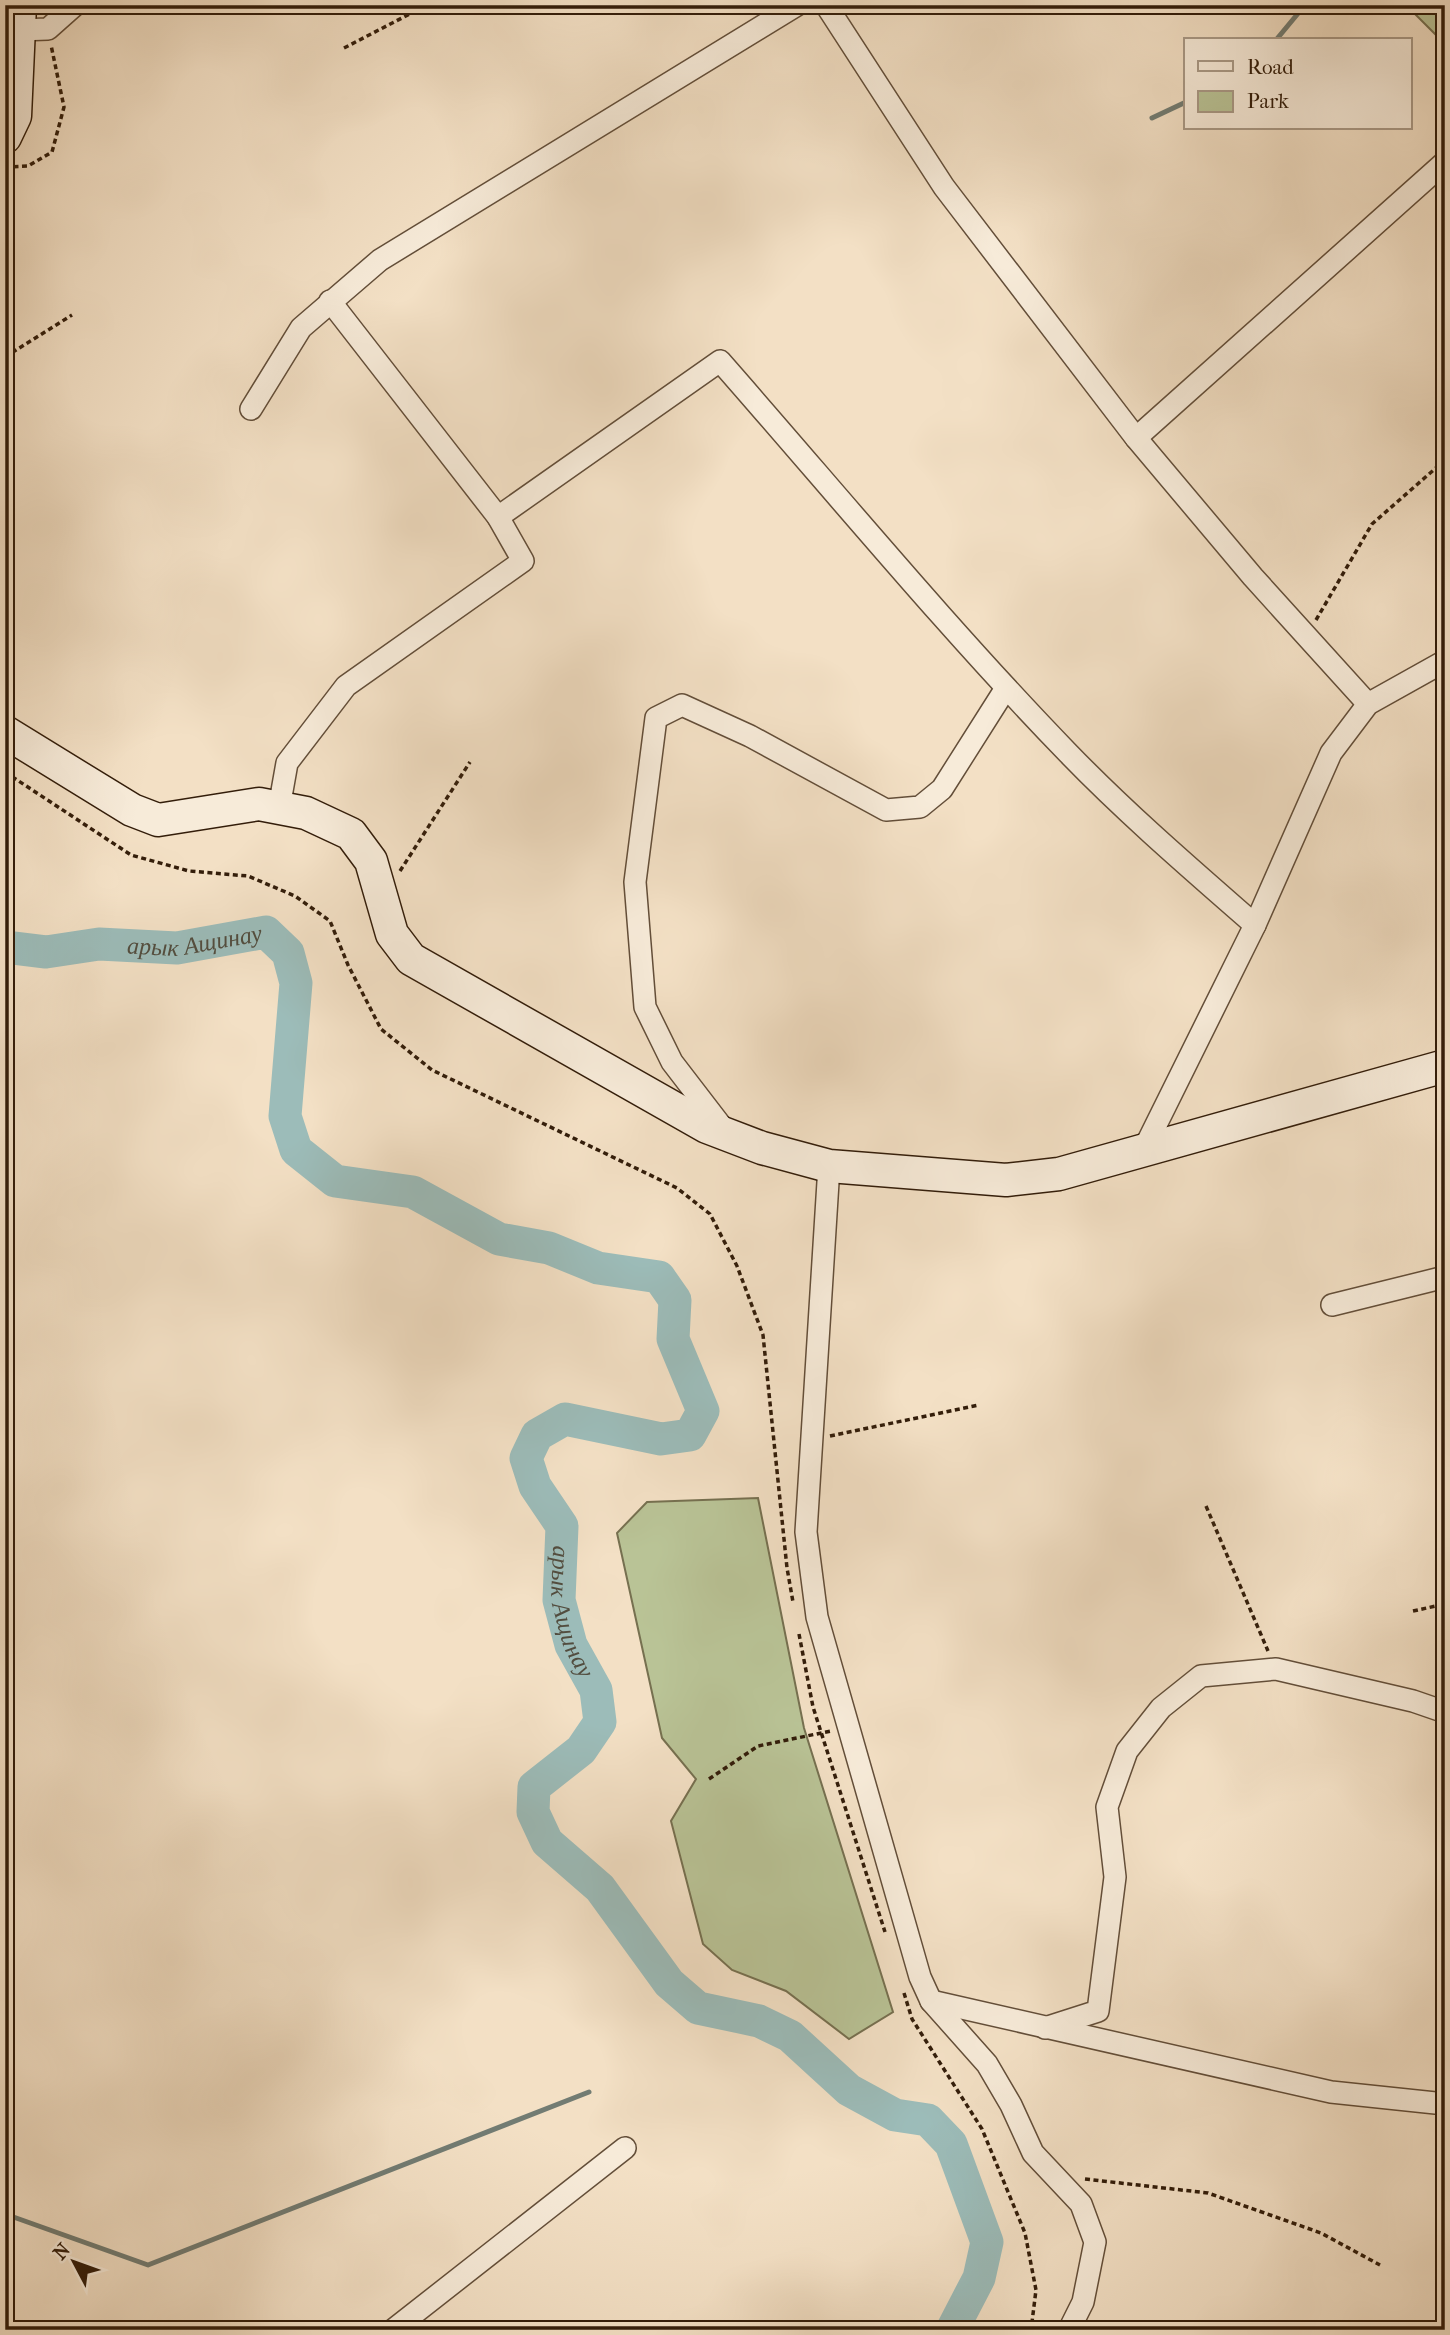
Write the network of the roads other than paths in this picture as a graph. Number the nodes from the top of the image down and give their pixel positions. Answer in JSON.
{"nodes":[{"id":1,"x":75,"y":5,"type":"edge"},
{"id":2,"x":797,"y":5,"type":"edge"},
{"id":3,"x":826,"y":5,"type":"edge"},
{"id":4,"x":29,"y":22,"type":"edge"},
{"id":5,"x":5,"y":137,"type":"edge"},
{"id":6,"x":1445,"y":162,"type":"edge"},
{"id":7,"x":330,"y":301,"type":"junction"},
{"id":8,"x":251,"y":409,"type":"dead end"},
{"id":9,"x":1136,"y":438,"type":"junction"},
{"id":10,"x":498,"y":517,"type":"junction"},
{"id":11,"x":1445,"y":662,"type":"edge"},
{"id":12,"x":1006,"y":688,"type":"junction"},
{"id":13,"x":1368,"y":704,"type":"junction"},
{"id":14,"x":5,"y":732,"type":"edge"},
{"id":15,"x":279,"y":807,"type":"junction"},
{"id":16,"x":1255,"y":925,"type":"junction"},
{"id":17,"x":1445,"y":1066,"type":"edge"},
{"id":18,"x":728,"y":1135,"type":"junction"},
{"id":19,"x":1143,"y":1151,"type":"junction"},
{"id":20,"x":830,"y":1166,"type":"junction"},
{"id":21,"x":1445,"y":1277,"type":"edge"},
{"id":22,"x":1332,"y":1305,"type":"dead end"},
{"id":23,"x":1445,"y":1712,"type":"edge"},
{"id":24,"x":931,"y":2001,"type":"junction"},
{"id":25,"x":1045,"y":2028,"type":"junction"},
{"id":26,"x":1445,"y":2104,"type":"edge"},
{"id":27,"x":625,"y":2148,"type":"dead end"},
{"id":28,"x":393,"y":2330,"type":"edge"},
{"id":29,"x":1069,"y":2330,"type":"edge"}],
"edges":[{"from":1,"to":4,"type":"street"},
{"from":2,"to":7,"type":"street"},
{"from":3,"to":9,"type":"street"},
{"from":4,"to":5,"type":"main road"},
{"from":6,"to":9,"type":"street"},
{"from":7,"to":8,"type":"street"},
{"from":7,"to":10,"type":"street"},
{"from":9,"to":13,"type":"street"},
{"from":10,"to":12,"type":"street"},
{"from":10,"to":15,"type":"street"},
{"from":11,"to":13,"type":"street"},
{"from":12,"to":16,"type":"street"},
{"from":12,"to":18,"type":"street"},
{"from":13,"to":16,"type":"street"},
{"from":14,"to":15,"type":"main road"},
{"from":15,"to":18,"type":"main road"},
{"from":16,"to":19,"type":"street"},
{"from":17,"to":19,"type":"main road"},
{"from":18,"to":20,"type":"main road"},
{"from":19,"to":20,"type":"main road"},
{"from":20,"to":24,"type":"street"},
{"from":21,"to":22,"type":"street"},
{"from":23,"to":25,"type":"street"},
{"from":24,"to":25,"type":"street"},
{"from":24,"to":29,"type":"street"},
{"from":25,"to":26,"type":"street"},
{"from":27,"to":28,"type":"street"}]}
